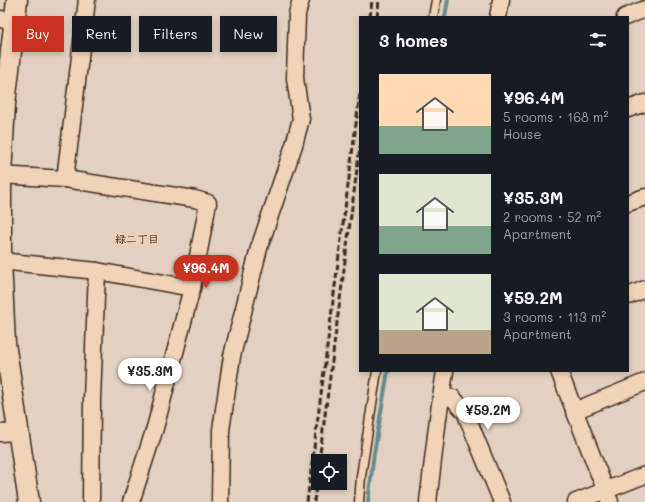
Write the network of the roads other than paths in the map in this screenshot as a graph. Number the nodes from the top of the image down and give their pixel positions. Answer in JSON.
{"nodes":[{"id":1,"x":17,"y":0,"type":"edge"},
{"id":2,"x":87,"y":0,"type":"edge"},
{"id":3,"x":301,"y":0,"type":"edge"},
{"id":4,"x":436,"y":0,"type":"edge"},
{"id":5,"x":501,"y":0,"type":"edge"},
{"id":6,"x":645,"y":9,"type":"edge"},
{"id":7,"x":434,"y":16,"type":"edge"},
{"id":8,"x":498,"y":16,"type":"edge"},
{"id":9,"x":628,"y":16,"type":"edge"},
{"id":10,"x":7,"y":20,"type":"edge"},
{"id":11,"x":645,"y":103,"type":"edge"},
{"id":12,"x":3,"y":104,"type":"edge"},
{"id":13,"x":629,"y":109,"type":"edge"},
{"id":14,"x":0,"y":175,"type":"edge"},
{"id":15,"x":65,"y":179,"type":"junction"},
{"id":16,"x":645,"y":197,"type":"edge"},
{"id":17,"x":629,"y":203,"type":"edge"},
{"id":18,"x":0,"y":261,"type":"edge"},
{"id":19,"x":97,"y":271,"type":"junction"},
{"id":20,"x":192,"y":288,"type":"junction"},
{"id":21,"x":645,"y":289,"type":"edge"},
{"id":22,"x":629,"y":296,"type":"edge"},
{"id":23,"x":3,"y":344,"type":"edge"},
{"id":24,"x":377,"y":372,"type":"edge"},
{"id":25,"x":445,"y":372,"type":"edge"},
{"id":26,"x":559,"y":372,"type":"edge"},
{"id":27,"x":645,"y":382,"type":"edge"},
{"id":28,"x":441,"y":397,"type":"junction"},
{"id":29,"x":574,"y":411,"type":"junction"},
{"id":30,"x":9,"y":433,"type":"edge"},
{"id":31,"x":645,"y":475,"type":"edge"},
{"id":32,"x":607,"y":496,"type":"edge"},
{"id":33,"x":29,"y":502,"type":"edge"},
{"id":34,"x":91,"y":502,"type":"edge"},
{"id":35,"x":131,"y":502,"type":"edge"},
{"id":36,"x":220,"y":502,"type":"edge"},
{"id":37,"x":359,"y":502,"type":"edge"},
{"id":38,"x":428,"y":502,"type":"edge"},
{"id":39,"x":502,"y":502,"type":"edge"},
{"id":40,"x":576,"y":502,"type":"edge"}],
"edges":[{"from":1,"to":10,"type":"street"},
{"from":2,"to":15,"type":"street"},
{"from":3,"to":36,"type":"street"},
{"from":4,"to":7,"type":"lane"},
{"from":5,"to":8,"type":"street"},
{"from":6,"to":9,"type":"street"},
{"from":10,"to":12,"type":"street"},
{"from":11,"to":13,"type":"street"},
{"from":12,"to":14,"type":"street"},
{"from":14,"to":15,"type":"street"},
{"from":14,"to":18,"type":"street"},
{"from":15,"to":20,"type":"street"},
{"from":16,"to":17,"type":"street"},
{"from":18,"to":19,"type":"street"},
{"from":18,"to":23,"type":"street"},
{"from":19,"to":20,"type":"street"},
{"from":19,"to":34,"type":"street"},
{"from":20,"to":35,"type":"street"},
{"from":21,"to":22,"type":"street"},
{"from":23,"to":30,"type":"street"},
{"from":24,"to":37,"type":"lane"},
{"from":25,"to":28,"type":"street"},
{"from":26,"to":29,"type":"street"},
{"from":27,"to":29,"type":"street"},
{"from":28,"to":38,"type":"street"},
{"from":28,"to":39,"type":"street"},
{"from":29,"to":32,"type":"street"},
{"from":30,"to":33,"type":"street"},
{"from":31,"to":32,"type":"street"},
{"from":32,"to":40,"type":"street"}]}
